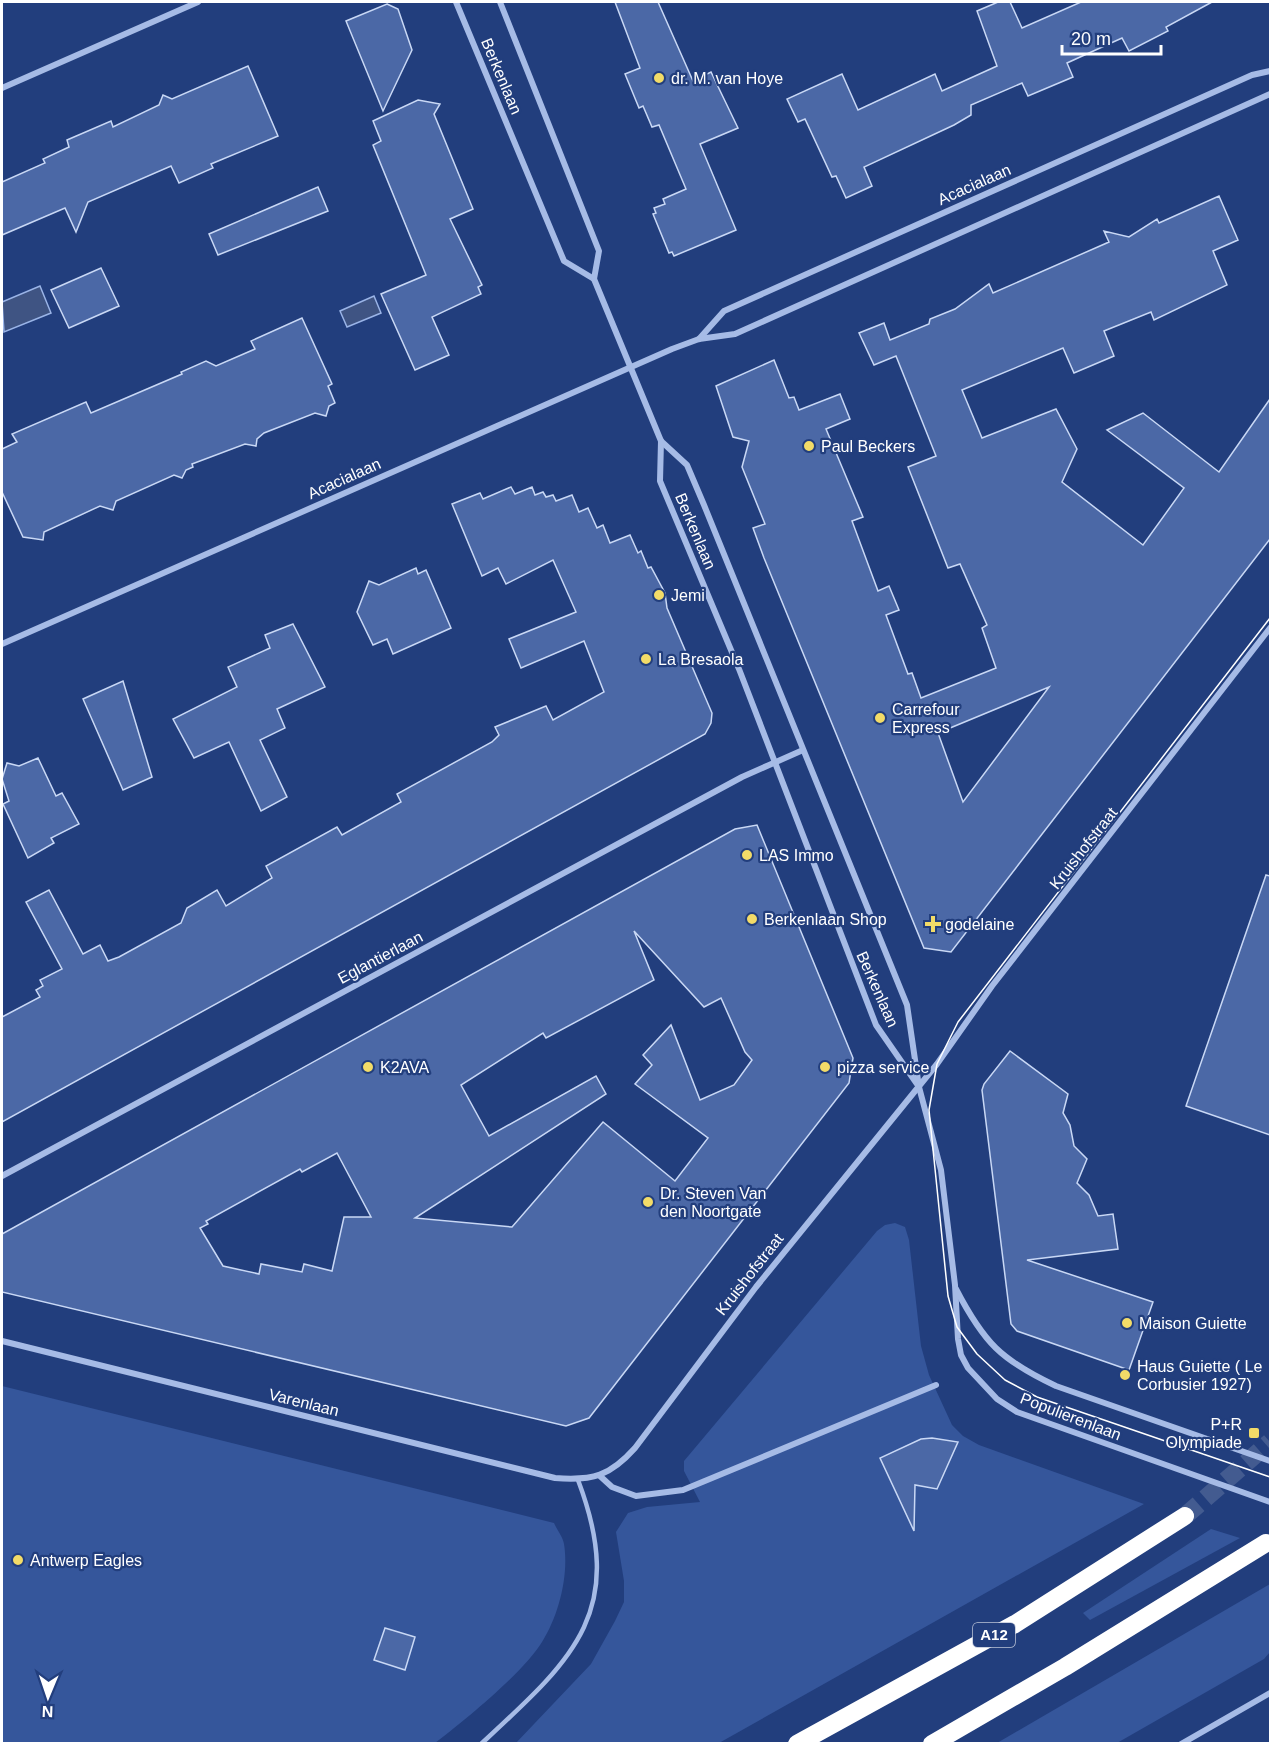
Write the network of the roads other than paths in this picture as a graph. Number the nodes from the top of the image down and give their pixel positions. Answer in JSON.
{"nodes":[{"id":1,"x":198,"y":2,"type":"edge"},
{"id":2,"x":456,"y":2,"type":"edge"},
{"id":3,"x":500,"y":2,"type":"edge"},
{"id":4,"x":1270,"y":71,"type":"edge"},
{"id":5,"x":2,"y":88,"type":"edge"},
{"id":6,"x":1270,"y":94,"type":"edge"},
{"id":7,"x":594,"y":279,"type":"junction"},
{"id":8,"x":699,"y":339,"type":"junction"},
{"id":9,"x":630,"y":367,"type":"junction"},
{"id":10,"x":661,"y":441,"type":"junction"},
{"id":11,"x":1270,"y":628,"type":"edge"},
{"id":12,"x":2,"y":644,"type":"edge"},
{"id":13,"x":803,"y":750,"type":"junction"},
{"id":14,"x":773,"y":763,"type":"junction"},
{"id":15,"x":919,"y":1087,"type":"junction"},
{"id":16,"x":2,"y":1176,"type":"edge"},
{"id":17,"x":955,"y":1285,"type":"junction"},
{"id":18,"x":2,"y":1341,"type":"edge"},
{"id":19,"x":936,"y":1385,"type":"dead end"},
{"id":20,"x":1270,"y":1461,"type":"edge"},
{"id":21,"x":600,"y":1476,"type":"junction"},
{"id":22,"x":578,"y":1480,"type":"junction"},
{"id":23,"x":1270,"y":1502,"type":"edge"},
{"id":24,"x":1185,"y":1516,"type":"tunnel mouth"},
{"id":25,"x":1266,"y":1543,"type":"dead end"},
{"id":26,"x":1270,"y":1693,"type":"edge"},
{"id":27,"x":482,"y":1743,"type":"edge"},
{"id":28,"x":797,"y":1743,"type":"edge"},
{"id":29,"x":932,"y":1743,"type":"edge"},
{"id":30,"x":1181,"y":1743,"type":"edge"}],
"edges":[{"from":1,"to":5,"type":"street"},
{"from":2,"to":7,"type":"street","name":"Berkenlaan"},
{"from":3,"to":7,"type":"street","name":"Berkenlaan"},
{"from":4,"to":8,"type":"street","name":"Acacialaan"},
{"from":6,"to":8,"type":"street","name":"Acacialaan"},
{"from":7,"to":9,"type":"street","name":"Berkenlaan"},
{"from":8,"to":9,"type":"street","name":"Acacialaan"},
{"from":9,"to":10,"type":"street","name":"Berkenlaan"},
{"from":9,"to":12,"type":"street","name":"Acacialaan"},
{"from":10,"to":13,"type":"street","name":"Berkenlaan"},
{"from":10,"to":14,"type":"street","name":"Berkenlaan"},
{"from":11,"to":15,"type":"street","name":"Kruishofstraat"},
{"from":13,"to":14,"type":"street"},
{"from":13,"to":15,"type":"street","name":"Berkenlaan"},
{"from":14,"to":15,"type":"street","name":"Berkenlaan"},
{"from":14,"to":16,"type":"street","name":"Eglantierlaan"},
{"from":15,"to":17,"type":"street"},
{"from":15,"to":21,"type":"street","name":"Kruishofstraat"},
{"from":17,"to":20,"type":"street","name":"Populierenlaan"},
{"from":17,"to":23,"type":"street","name":"Populierenlaan"},
{"from":18,"to":22,"type":"street","name":"Varenlaan"},
{"from":19,"to":21,"type":"street"},
{"from":21,"to":22,"type":"street","name":"Varenlaan"},
{"from":22,"to":27,"type":"lane"},
{"from":24,"to":28,"type":"highway","number":"A12"},
{"from":25,"to":29,"type":"highway"},
{"from":26,"to":30,"type":"street"}]}
